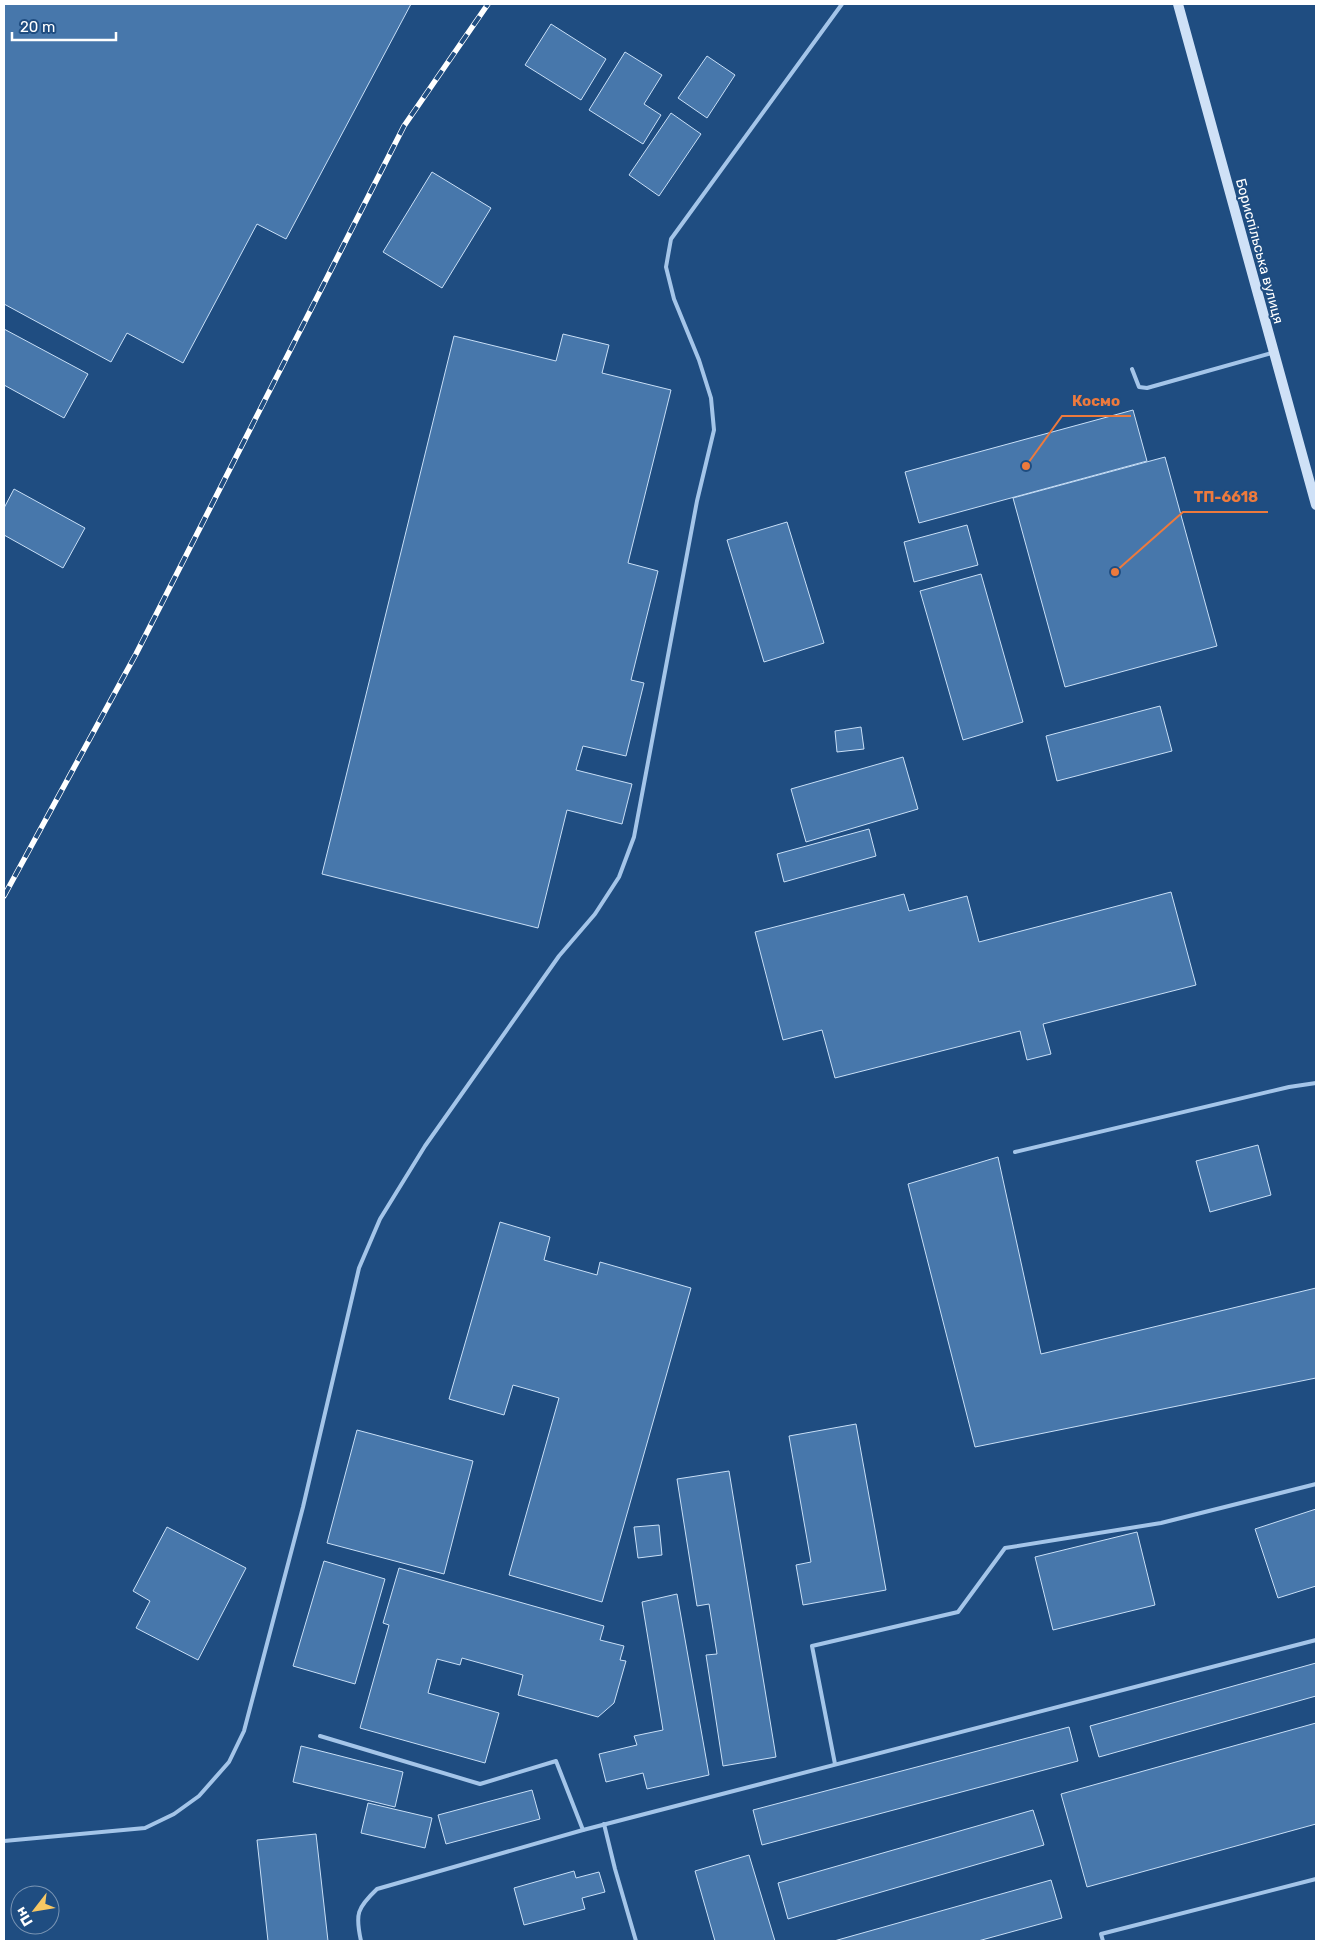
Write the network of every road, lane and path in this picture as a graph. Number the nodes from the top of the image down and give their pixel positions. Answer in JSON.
{"nodes":[{"id":1,"x":842,"y":4,"type":"edge"},
{"id":2,"x":1178,"y":4,"type":"edge"},
{"id":3,"x":1274,"y":353,"type":"junction"},
{"id":4,"x":1132,"y":369,"type":"dead end"},
{"id":5,"x":1316,"y":505,"type":"edge"},
{"id":6,"x":1316,"y":1083,"type":"edge"},
{"id":7,"x":1015,"y":1152,"type":"dead end"},
{"id":8,"x":1316,"y":1484,"type":"edge"},
{"id":9,"x":1316,"y":1640,"type":"edge"},
{"id":10,"x":320,"y":1736,"type":"dead end"},
{"id":11,"x":835,"y":1764,"type":"junction"},
{"id":12,"x":604,"y":1824,"type":"junction"},
{"id":13,"x":583,"y":1830,"type":"junction"},
{"id":14,"x":4,"y":1841,"type":"edge"},
{"id":15,"x":1316,"y":1878,"type":"edge"},
{"id":16,"x":361,"y":1941,"type":"edge"},
{"id":17,"x":636,"y":1941,"type":"edge"},
{"id":18,"x":1103,"y":1941,"type":"edge"}],
"edges":[{"from":1,"to":14,"type":"lane"},
{"from":2,"to":3,"type":"main road","name":"Бориспільська вулиця"},
{"from":3,"to":4,"type":"lane"},
{"from":3,"to":5,"type":"main road","name":"Бориспільська вулиця"},
{"from":6,"to":7,"type":"lane"},
{"from":8,"to":11,"type":"lane"},
{"from":9,"to":11,"type":"lane"},
{"from":10,"to":13,"type":"lane"},
{"from":11,"to":12,"type":"lane"},
{"from":12,"to":13,"type":"lane"},
{"from":12,"to":17,"type":"lane"},
{"from":13,"to":16,"type":"lane"},
{"from":15,"to":18,"type":"lane"}]}
